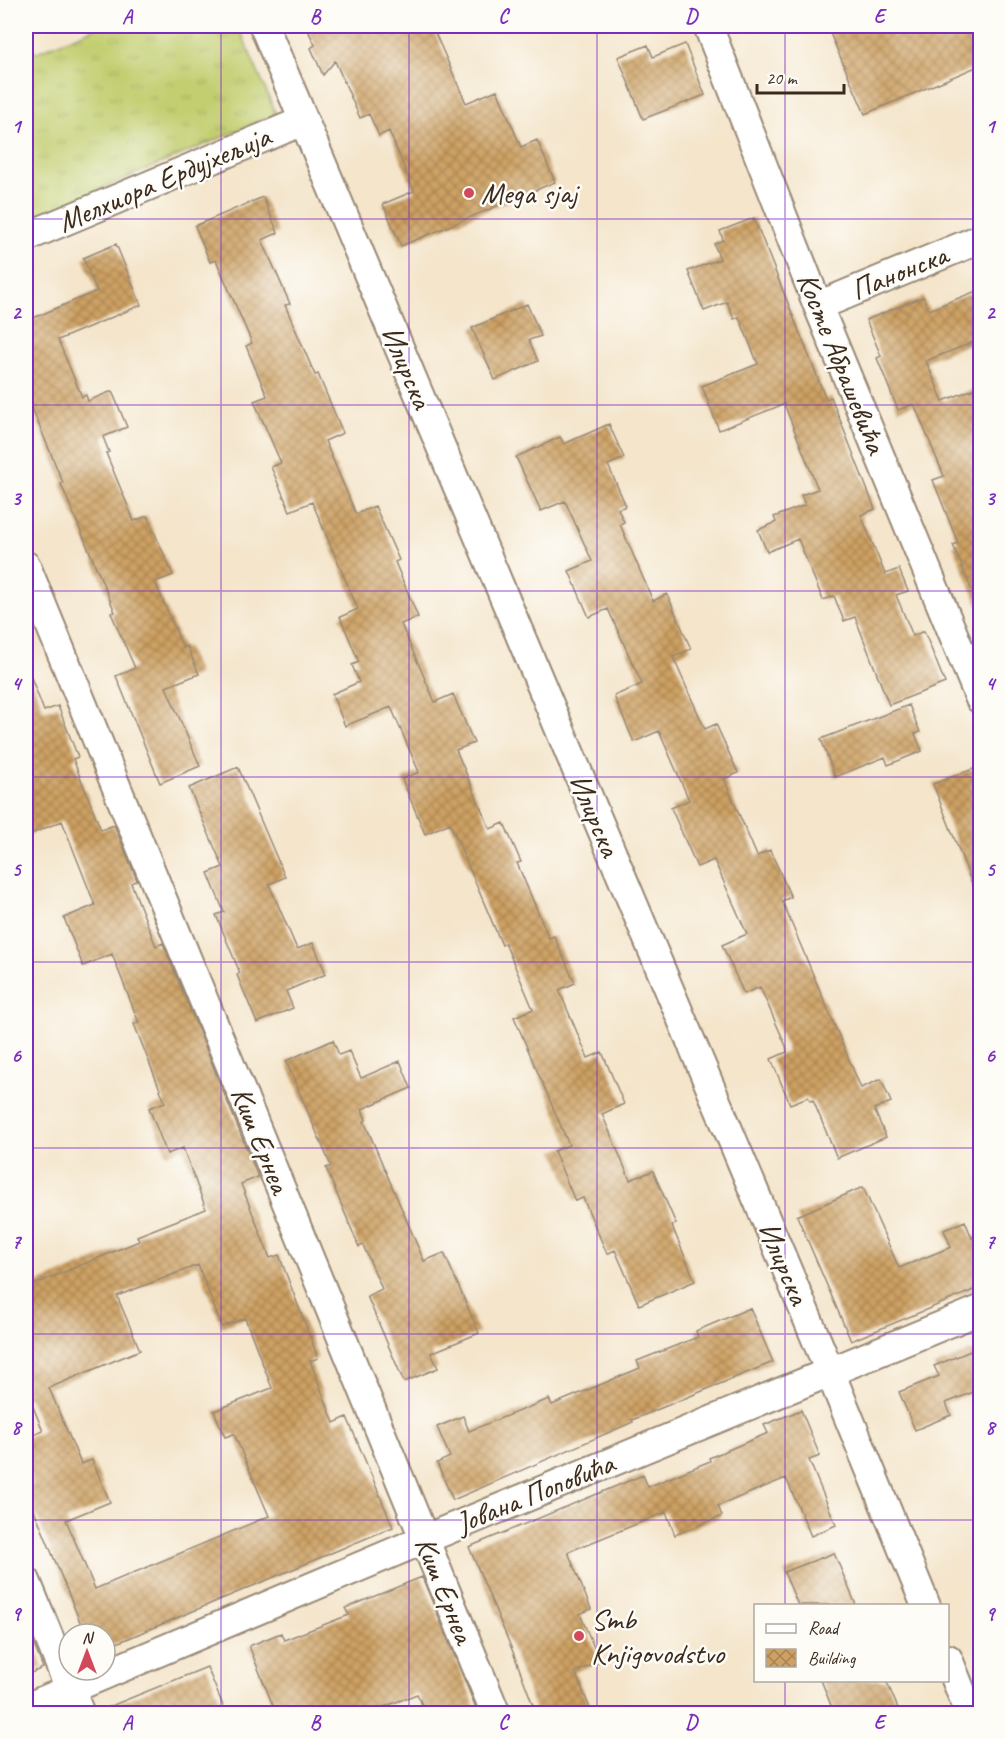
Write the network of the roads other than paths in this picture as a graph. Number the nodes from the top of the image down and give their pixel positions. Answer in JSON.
{"nodes":[{"id":1,"x":264,"y":26,"type":"edge"},
{"id":2,"x":708,"y":26,"type":"edge"},
{"id":3,"x":303,"y":121,"type":"junction"},
{"id":4,"x":26,"y":237,"type":"edge"},
{"id":5,"x":981,"y":239,"type":"edge"},
{"id":6,"x":818,"y":306,"type":"junction"},
{"id":7,"x":26,"y":566,"type":"edge"},
{"id":8,"x":981,"y":699,"type":"edge"},
{"id":9,"x":981,"y":1310,"type":"edge"},
{"id":10,"x":830,"y":1372,"type":"junction"},
{"id":11,"x":425,"y":1539,"type":"junction"},
{"id":12,"x":26,"y":1581,"type":"edge"},
{"id":13,"x":926,"y":1604,"type":"edge"},
{"id":14,"x":949,"y":1661,"type":"edge"},
{"id":15,"x":75,"y":1702,"type":"edge"},
{"id":16,"x":26,"y":1708,"type":"edge"},
{"id":17,"x":496,"y":1713,"type":"edge"},
{"id":18,"x":970,"y":1713,"type":"edge"}],
"edges":[{"from":1,"to":3,"type":"street","name":"Илирска"},
{"from":2,"to":6,"type":"street","name":"Косте Абрашевића"},
{"from":3,"to":4,"type":"street","name":"Мелхиора Ердујхељија"},
{"from":3,"to":10,"type":"street","name":"Илирска"},
{"from":5,"to":6,"type":"street","name":"Панонска"},
{"from":6,"to":8,"type":"street","name":"Косте Абрашевића"},
{"from":7,"to":11,"type":"street","name":"Киш Ернеа"},
{"from":9,"to":10,"type":"street","name":"Јована Поповића"},
{"from":10,"to":11,"type":"street","name":"Јована Поповића"},
{"from":10,"to":13,"type":"street","name":"Илирска"},
{"from":11,"to":15,"type":"street","name":"Јована Поповића"},
{"from":11,"to":17,"type":"street","name":"Киш Ернеа"},
{"from":12,"to":15,"type":"street"},
{"from":14,"to":18,"type":"street"},
{"from":15,"to":16,"type":"street","name":"Јована Поповића"}]}
